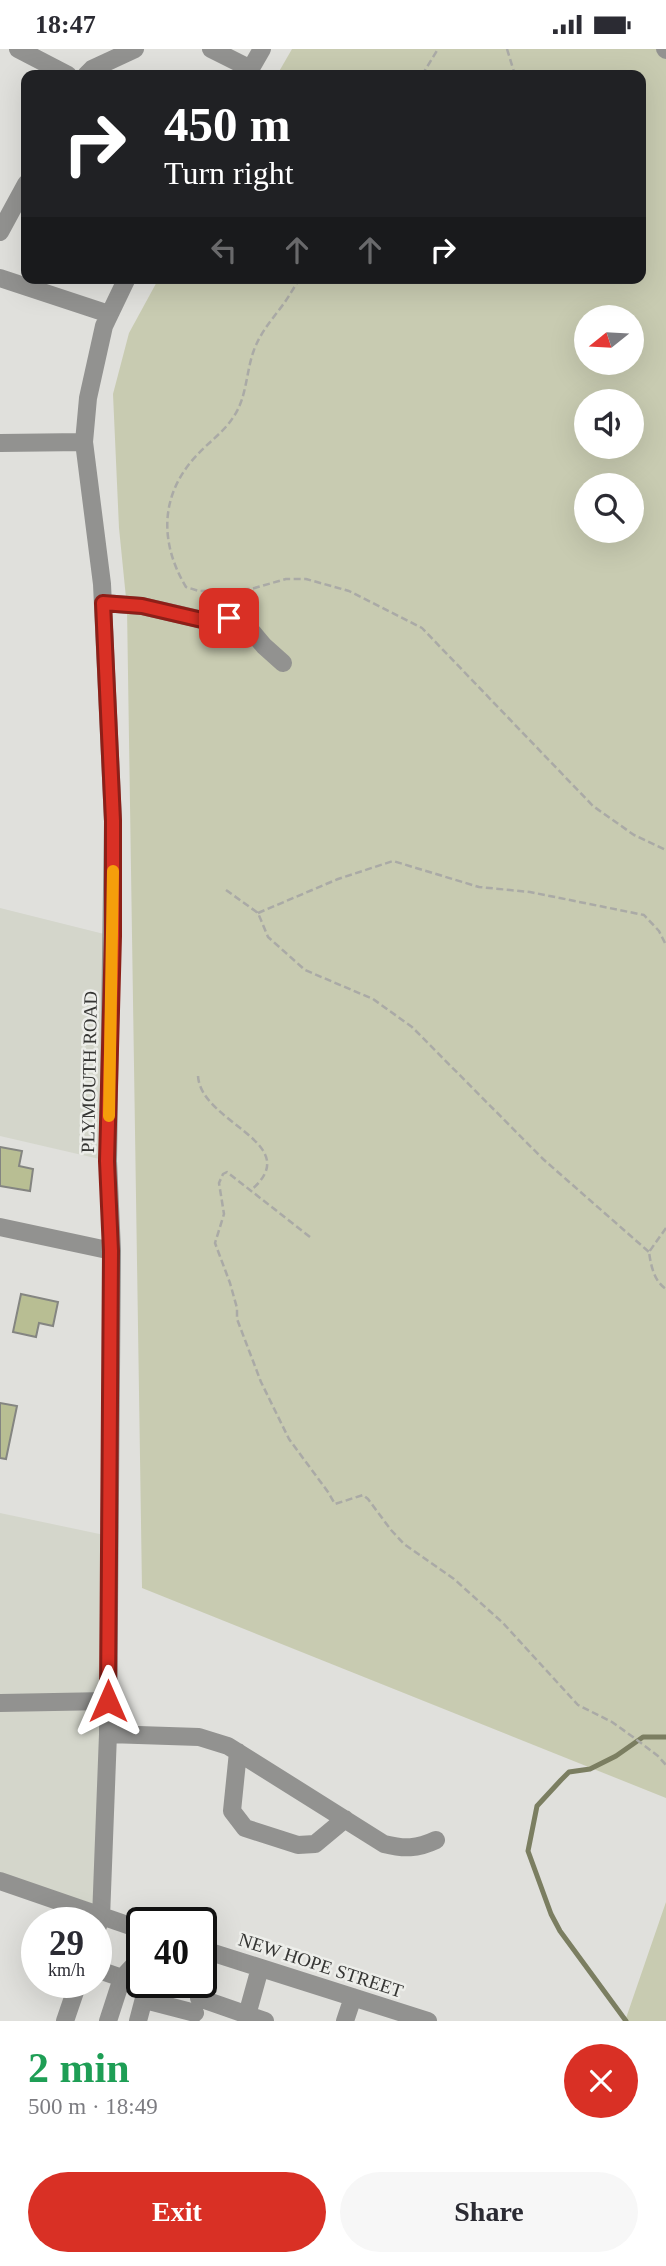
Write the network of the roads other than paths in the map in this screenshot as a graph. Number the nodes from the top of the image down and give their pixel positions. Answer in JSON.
{"nodes":[{"id":1,"x":18,"y":49,"type":"edge"},
{"id":2,"x":135,"y":49,"type":"edge"},
{"id":3,"x":211,"y":49,"type":"edge"},
{"id":4,"x":262,"y":49,"type":"edge"},
{"id":5,"x":58,"y":70,"type":"edge"},
{"id":6,"x":91,"y":70,"type":"edge"},
{"id":7,"x":246,"y":70,"type":"edge"},
{"id":8,"x":250,"y":70,"type":"edge"},
{"id":9,"x":21,"y":205,"type":"edge"},
{"id":10,"x":0,"y":232,"type":"edge"},
{"id":11,"x":0,"y":278,"type":"edge"},
{"id":12,"x":124,"y":284,"type":"edge"},
{"id":13,"x":109,"y":314,"type":"junction"},
{"id":14,"x":84,"y":442,"type":"junction"},
{"id":15,"x":0,"y":443,"type":"edge"},
{"id":16,"x":103,"y":603,"type":"junction"},
{"id":17,"x":283,"y":663,"type":"dead end"},
{"id":18,"x":0,"y":1227,"type":"edge"},
{"id":19,"x":111,"y":1251,"type":"junction"},
{"id":20,"x":108,"y":1701,"type":"junction"},
{"id":21,"x":0,"y":1703,"type":"edge"},
{"id":22,"x":108,"y":1734,"type":"junction"},
{"id":23,"x":238,"y":1752,"type":"junction"},
{"id":24,"x":345,"y":1819,"type":"junction"},
{"id":25,"x":436,"y":1840,"type":"dead end"},
{"id":26,"x":0,"y":1881,"type":"edge"},
{"id":27,"x":60,"y":1907,"type":"edge"},
{"id":28,"x":100,"y":1907,"type":"edge"},
{"id":29,"x":217,"y":1958,"type":"edge"},
{"id":30,"x":260,"y":1968,"type":"junction"},
{"id":31,"x":126,"y":1973,"type":"edge"},
{"id":32,"x":112,"y":1974,"type":"edge"},
{"id":33,"x":122,"y":1977,"type":"junction"},
{"id":34,"x":353,"y":1997,"type":"junction"},
{"id":35,"x":73,"y":1998,"type":"edge"},
{"id":36,"x":145,"y":1998,"type":"edge"},
{"id":37,"x":171,"y":1998,"type":"edge"},
{"id":38,"x":195,"y":2004,"type":"edge"},
{"id":39,"x":247,"y":2015,"type":"junction"},
{"id":40,"x":65,"y":2021,"type":"edge"},
{"id":41,"x":108,"y":2021,"type":"edge"},
{"id":42,"x":138,"y":2021,"type":"edge"},
{"id":43,"x":265,"y":2021,"type":"edge"},
{"id":44,"x":345,"y":2021,"type":"edge"},
{"id":45,"x":428,"y":2021,"type":"edge"}],
"edges":[{"from":1,"to":5,"type":"street"},
{"from":2,"to":6,"type":"street"},
{"from":3,"to":7,"type":"street"},
{"from":4,"to":8,"type":"street"},
{"from":9,"to":10,"type":"street"},
{"from":11,"to":13,"type":"street"},
{"from":12,"to":13,"type":"street","name":"PLYMOUTH ROAD"},
{"from":13,"to":14,"type":"street","name":"PLYMOUTH ROAD"},
{"from":14,"to":15,"type":"street"},
{"from":14,"to":16,"type":"street","name":"PLYMOUTH ROAD"},
{"from":16,"to":17,"type":"street"},
{"from":16,"to":19,"type":"street","name":"PLYMOUTH ROAD"},
{"from":18,"to":19,"type":"street"},
{"from":19,"to":20,"type":"street","name":"PLYMOUTH ROAD"},
{"from":20,"to":21,"type":"street"},
{"from":20,"to":22,"type":"street","name":"PLYMOUTH ROAD"},
{"from":22,"to":23,"type":"street"},
{"from":22,"to":28,"type":"street","name":"PLYMOUTH ROAD"},
{"from":23,"to":24,"type":"street"},
{"from":23,"to":24,"type":"street"},
{"from":24,"to":25,"type":"street"},
{"from":26,"to":27,"type":"street"},
{"from":29,"to":30,"type":"street","name":"NEW HOPE STREET"},
{"from":30,"to":34,"type":"street","name":"NEW HOPE STREET"},
{"from":30,"to":39,"type":"street"},
{"from":31,"to":33,"type":"street"},
{"from":32,"to":33,"type":"street"},
{"from":33,"to":41,"type":"street"},
{"from":34,"to":44,"type":"street"},
{"from":34,"to":45,"type":"street","name":"NEW HOPE STREET"},
{"from":35,"to":40,"type":"street"},
{"from":36,"to":42,"type":"street"},
{"from":37,"to":38,"type":"street"},
{"from":38,"to":39,"type":"street"},
{"from":39,"to":43,"type":"street"}]}
